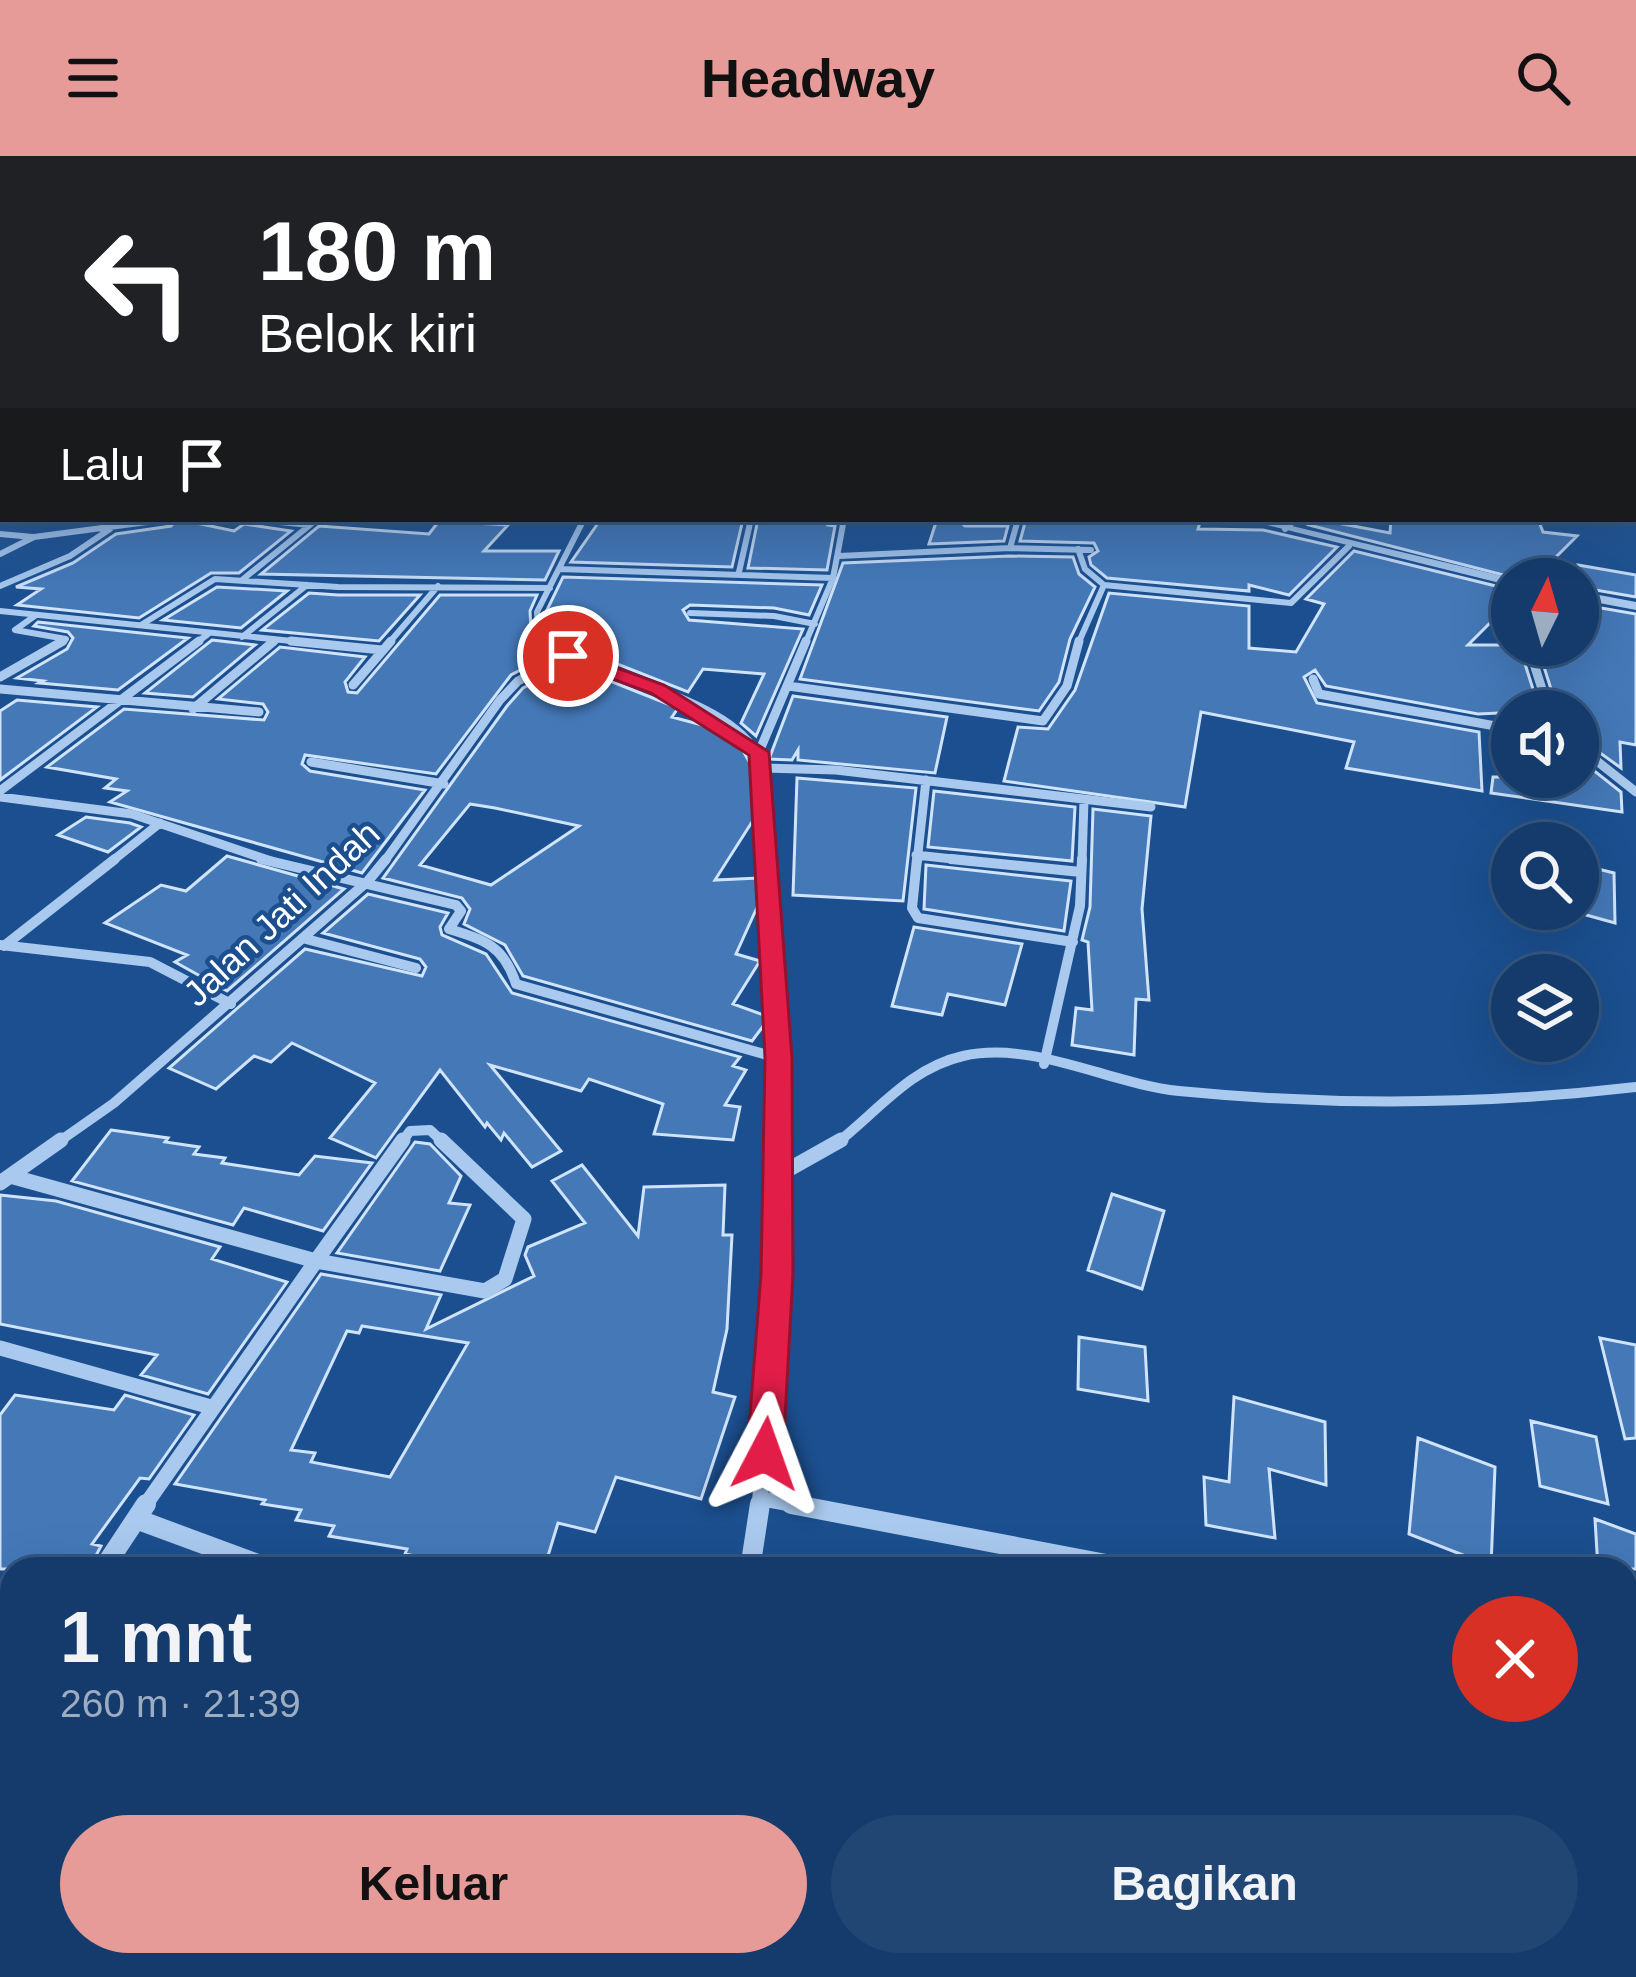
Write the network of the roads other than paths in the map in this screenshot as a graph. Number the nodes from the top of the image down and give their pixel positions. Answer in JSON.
{"nodes":[{"id":1,"x":150,"y":522,"type":"edge"},
{"id":2,"x":313,"y":522,"type":"edge"},
{"id":3,"x":583,"y":522,"type":"edge"},
{"id":4,"x":750,"y":522,"type":"edge"},
{"id":5,"x":844,"y":522,"type":"edge"},
{"id":6,"x":1018,"y":522,"type":"edge"},
{"id":7,"x":1289,"y":522,"type":"edge"},
{"id":8,"x":111,"y":528,"type":"junction"},
{"id":9,"x":0,"y":533,"type":"edge"},
{"id":10,"x":34,"y":537,"type":"junction"},
{"id":11,"x":1349,"y":546,"type":"junction"},
{"id":12,"x":1010,"y":548,"type":"junction"},
{"id":13,"x":1078,"y":549,"type":"junction"},
{"id":14,"x":1091,"y":550,"type":"dead end"},
{"id":15,"x":0,"y":554,"type":"edge"},
{"id":16,"x":839,"y":556,"type":"junction"},
{"id":17,"x":560,"y":568,"type":"junction"},
{"id":18,"x":739,"y":572,"type":"junction"},
{"id":19,"x":1491,"y":577,"type":"edge"},
{"id":20,"x":833,"y":578,"type":"junction"},
{"id":21,"x":242,"y":580,"type":"junction"},
{"id":22,"x":308,"y":585,"type":"junction"},
{"id":23,"x":1104,"y":585,"type":"junction"},
{"id":24,"x":0,"y":586,"type":"edge"},
{"id":25,"x":438,"y":586,"type":"junction"},
{"id":26,"x":550,"y":588,"type":"junction"},
{"id":27,"x":1599,"y":599,"type":"edge"},
{"id":28,"x":1636,"y":607,"type":"edge"},
{"id":29,"x":0,"y":611,"type":"edge"},
{"id":30,"x":690,"y":614,"type":"dead end"},
{"id":31,"x":36,"y":615,"type":"junction"},
{"id":32,"x":815,"y":624,"type":"junction"},
{"id":33,"x":141,"y":625,"type":"junction"},
{"id":34,"x":209,"y":634,"type":"junction"},
{"id":35,"x":242,"y":637,"type":"junction"},
{"id":36,"x":275,"y":640,"type":"junction"},
{"id":37,"x":382,"y":650,"type":"junction"},
{"id":38,"x":568,"y":656,"type":"junction"},
{"id":39,"x":0,"y":677,"type":"edge"},
{"id":40,"x":1313,"y":679,"type":"dead end"},
{"id":41,"x":353,"y":685,"type":"dead end"},
{"id":42,"x":788,"y":686,"type":"junction"},
{"id":43,"x":0,"y":689,"type":"edge"},
{"id":44,"x":118,"y":700,"type":"junction"},
{"id":45,"x":193,"y":709,"type":"junction"},
{"id":46,"x":259,"y":712,"type":"dead end"},
{"id":47,"x":1491,"y":725,"type":"edge"},
{"id":48,"x":759,"y":752,"type":"junction"},
{"id":49,"x":311,"y":762,"type":"dead end"},
{"id":50,"x":1599,"y":762,"type":"edge"},
{"id":51,"x":763,"y":768,"type":"junction"},
{"id":52,"x":926,"y":781,"type":"junction"},
{"id":53,"x":444,"y":784,"type":"junction"},
{"id":54,"x":1636,"y":791,"type":"edge"},
{"id":55,"x":0,"y":794,"type":"edge"},
{"id":56,"x":1084,"y":800,"type":"junction"},
{"id":57,"x":1151,"y":806,"type":"dead end"},
{"id":58,"x":160,"y":823,"type":"junction"},
{"id":59,"x":916,"y":855,"type":"junction"},
{"id":60,"x":1081,"y":872,"type":"junction"},
{"id":61,"x":368,"y":881,"type":"junction"},
{"id":62,"x":306,"y":939,"type":"junction"},
{"id":63,"x":1073,"y":941,"type":"junction"},
{"id":64,"x":2,"y":946,"type":"edge"},
{"id":65,"x":416,"y":968,"type":"dead end"},
{"id":66,"x":230,"y":1004,"type":"junction"},
{"id":67,"x":778,"y":1058,"type":"junction"},
{"id":68,"x":1044,"y":1064,"type":"junction"},
{"id":69,"x":1636,"y":1087,"type":"edge"},
{"id":70,"x":777,"y":1176,"type":"junction"},
{"id":71,"x":5,"y":1179,"type":"edge"},
{"id":72,"x":318,"y":1262,"type":"junction"},
{"id":73,"x":0,"y":1348,"type":"edge"},
{"id":74,"x":211,"y":1407,"type":"junction"},
{"id":75,"x":762,"y":1499,"type":"junction"},
{"id":76,"x":136,"y":1519,"type":"junction"},
{"id":77,"x":111,"y":1557,"type":"edge"},
{"id":78,"x":239,"y":1557,"type":"edge"},
{"id":79,"x":753,"y":1557,"type":"edge"},
{"id":80,"x":1069,"y":1557,"type":"edge"}],
"edges":[{"from":1,"to":8,"type":"street"},
{"from":2,"to":21,"type":"street"},
{"from":3,"to":17,"type":"street"},
{"from":4,"to":18,"type":"street"},
{"from":5,"to":16,"type":"street"},
{"from":6,"to":12,"type":"street"},
{"from":7,"to":11,"type":"street"},
{"from":8,"to":10,"type":"street"},
{"from":8,"to":24,"type":"street"},
{"from":9,"to":10,"type":"street"},
{"from":10,"to":15,"type":"street"},
{"from":11,"to":19,"type":"street"},
{"from":11,"to":23,"type":"street"},
{"from":12,"to":13,"type":"street"},
{"from":12,"to":16,"type":"street"},
{"from":13,"to":14,"type":"street"},
{"from":13,"to":23,"type":"street"},
{"from":16,"to":20,"type":"street"},
{"from":17,"to":18,"type":"street"},
{"from":17,"to":26,"type":"street"},
{"from":18,"to":20,"type":"street"},
{"from":20,"to":32,"type":"street"},
{"from":21,"to":22,"type":"street"},
{"from":21,"to":33,"type":"street"},
{"from":22,"to":25,"type":"street"},
{"from":22,"to":35,"type":"street"},
{"from":23,"to":42,"type":"street"},
{"from":25,"to":26,"type":"street"},
{"from":25,"to":37,"type":"street"},
{"from":26,"to":38,"type":"street"},
{"from":27,"to":28,"type":"street"},
{"from":29,"to":31,"type":"street"},
{"from":30,"to":32,"type":"street"},
{"from":31,"to":33,"type":"street"},
{"from":31,"to":39,"type":"street"},
{"from":32,"to":42,"type":"street"},
{"from":33,"to":34,"type":"street"},
{"from":34,"to":35,"type":"street"},
{"from":34,"to":44,"type":"street"},
{"from":35,"to":36,"type":"street"},
{"from":36,"to":37,"type":"street"},
{"from":36,"to":45,"type":"street"},
{"from":37,"to":41,"type":"street"},
{"from":38,"to":48,"type":"street"},
{"from":38,"to":53,"type":"street","name":"Jalan Jati Indah"},
{"from":40,"to":47,"type":"street"},
{"from":42,"to":48,"type":"street"},
{"from":43,"to":44,"type":"street"},
{"from":44,"to":45,"type":"street"},
{"from":44,"to":55,"type":"street"},
{"from":45,"to":46,"type":"street"},
{"from":48,"to":51,"type":"street"},
{"from":49,"to":53,"type":"street"},
{"from":50,"to":54,"type":"street"},
{"from":51,"to":52,"type":"street"},
{"from":51,"to":67,"type":"street"},
{"from":52,"to":56,"type":"street"},
{"from":52,"to":59,"type":"street"},
{"from":53,"to":61,"type":"street","name":"Jalan Jati Indah"},
{"from":55,"to":58,"type":"street"},
{"from":56,"to":57,"type":"street"},
{"from":56,"to":60,"type":"street"},
{"from":58,"to":61,"type":"street"},
{"from":58,"to":64,"type":"street"},
{"from":59,"to":60,"type":"street"},
{"from":59,"to":63,"type":"street"},
{"from":60,"to":63,"type":"street"},
{"from":61,"to":62,"type":"street","name":"Jalan Jati Indah"},
{"from":61,"to":67,"type":"street"},
{"from":62,"to":65,"type":"street"},
{"from":62,"to":66,"type":"street","name":"Jalan Jati Indah"},
{"from":63,"to":68,"type":"street"},
{"from":64,"to":66,"type":"street"},
{"from":66,"to":71,"type":"street","name":"Jalan Jati Indah"},
{"from":67,"to":70,"type":"street"},
{"from":68,"to":69,"type":"street"},
{"from":68,"to":70,"type":"street"},
{"from":70,"to":75,"type":"street"},
{"from":71,"to":72,"type":"street"},
{"from":72,"to":72,"type":"street"},
{"from":72,"to":74,"type":"street"},
{"from":73,"to":74,"type":"street"},
{"from":74,"to":76,"type":"street"},
{"from":75,"to":79,"type":"street"},
{"from":75,"to":80,"type":"street"},
{"from":76,"to":77,"type":"street"},
{"from":76,"to":78,"type":"street"}]}
